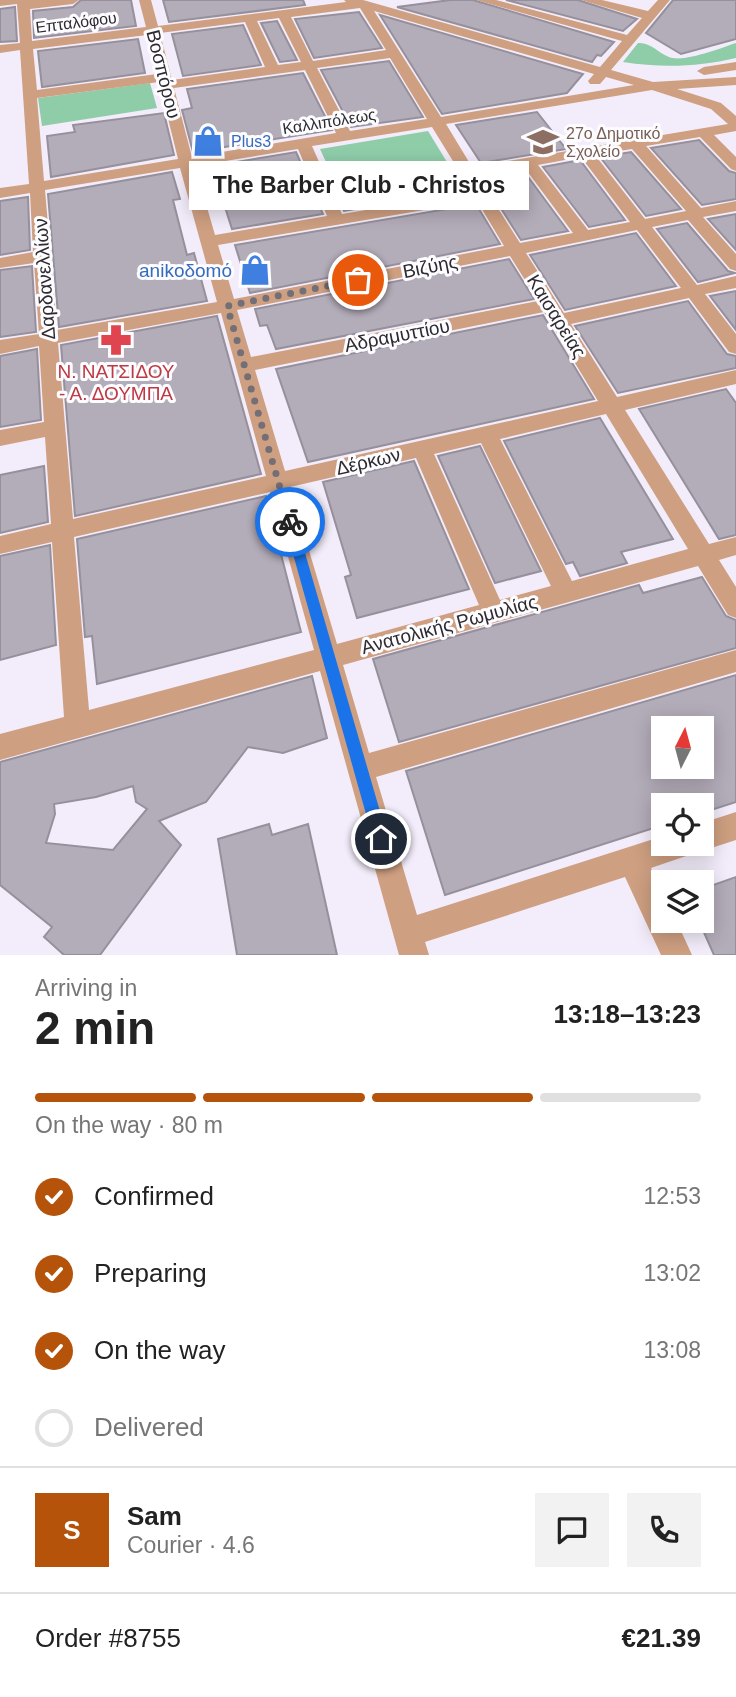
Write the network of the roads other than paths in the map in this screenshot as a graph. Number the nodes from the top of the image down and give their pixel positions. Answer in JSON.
{"nodes":[{"id":1,"x":73,"y":0,"type":"edge"},
{"id":2,"x":145,"y":0,"type":"edge"},
{"id":3,"x":482,"y":0,"type":"edge"},
{"id":4,"x":591,"y":0,"type":"edge"},
{"id":5,"x":664,"y":0,"type":"edge"},
{"id":6,"x":362,"y":1,"type":"edge"},
{"id":7,"x":0,"y":2,"type":"edge"},
{"id":8,"x":22,"y":2,"type":"edge"},
{"id":9,"x":329,"y":4,"type":"edge"},
{"id":10,"x":283,"y":14,"type":"junction"},
{"id":11,"x":651,"y":16,"type":"junction"},
{"id":12,"x":408,"y":17,"type":"junction"},
{"id":13,"x":249,"y":18,"type":"junction"},
{"id":14,"x":377,"y":25,"type":"junction"},
{"id":15,"x":154,"y":30,"type":"junction"},
{"id":16,"x":631,"y":40,"type":"junction"},
{"id":17,"x":26,"y":46,"type":"junction"},
{"id":18,"x":0,"y":49,"type":"edge"},
{"id":19,"x":395,"y":53,"type":"junction"},
{"id":20,"x":309,"y":65,"type":"junction"},
{"id":21,"x":736,"y":66,"type":"edge"},
{"id":22,"x":273,"y":70,"type":"junction"},
{"id":23,"x":604,"y":71,"type":"junction"},
{"id":24,"x":166,"y":81,"type":"junction"},
{"id":25,"x":736,"y":81,"type":"edge"},
{"id":26,"x":653,"y":86,"type":"junction"},
{"id":27,"x":30,"y":95,"type":"junction"},
{"id":28,"x":581,"y":97,"type":"junction"},
{"id":29,"x":436,"y":121,"type":"junction"},
{"id":30,"x":736,"y":125,"type":"edge"},
{"id":31,"x":703,"y":132,"type":"junction"},
{"id":32,"x":345,"y":136,"type":"junction"},
{"id":33,"x":303,"y":143,"type":"junction"},
{"id":34,"x":636,"y":144,"type":"junction"},
{"id":35,"x":585,"y":152,"type":"junction"},
{"id":36,"x":186,"y":162,"type":"junction"},
{"id":37,"x":528,"y":162,"type":"junction"},
{"id":38,"x":736,"y":166,"type":"edge"},
{"id":39,"x":468,"y":172,"type":"junction"},
{"id":40,"x":37,"y":187,"type":"junction"},
{"id":41,"x":0,"y":192,"type":"edge"},
{"id":42,"x":482,"y":195,"type":"junction"},
{"id":43,"x":736,"y":206,"type":"edge"},
{"id":44,"x":694,"y":214,"type":"junction"},
{"id":45,"x":337,"y":220,"type":"junction"},
{"id":46,"x":641,"y":225,"type":"junction"},
{"id":47,"x":584,"y":236,"type":"junction"},
{"id":48,"x":211,"y":241,"type":"junction"},
{"id":49,"x":516,"y":250,"type":"junction"},
{"id":50,"x":42,"y":256,"type":"junction"},
{"id":51,"x":0,"y":263,"type":"edge"},
{"id":52,"x":736,"y":265,"type":"edge"},
{"id":53,"x":736,"y":282,"type":"edge"},
{"id":54,"x":694,"y":292,"type":"junction"},
{"id":55,"x":227,"y":306,"type":"junction"},
{"id":56,"x":555,"y":312,"type":"junction"},
{"id":57,"x":48,"y":339,"type":"junction"},
{"id":58,"x":0,"y":347,"type":"edge"},
{"id":59,"x":736,"y":347,"type":"edge"},
{"id":60,"x":244,"y":365,"type":"junction"},
{"id":61,"x":732,"y":384,"type":"edge"},
{"id":62,"x":612,"y":405,"type":"junction"},
{"id":63,"x":55,"y":428,"type":"junction"},
{"id":64,"x":487,"y":434,"type":"junction"},
{"id":65,"x":0,"y":439,"type":"edge"},
{"id":66,"x":422,"y":449,"type":"junction"},
{"id":67,"x":279,"y":481,"type":"junction"},
{"id":68,"x":63,"y":531,"type":"junction"},
{"id":69,"x":0,"y":545,"type":"edge"},
{"id":70,"x":736,"y":546,"type":"edge"},
{"id":71,"x":704,"y":555,"type":"junction"},
{"id":72,"x":566,"y":592,"type":"junction"},
{"id":73,"x":736,"y":608,"type":"edge"},
{"id":74,"x":494,"y":612,"type":"junction"},
{"id":75,"x":328,"y":657,"type":"junction"},
{"id":76,"x":736,"y":661,"type":"edge"},
{"id":77,"x":77,"y":726,"type":"junction"},
{"id":78,"x":0,"y":747,"type":"edge"},
{"id":79,"x":360,"y":769,"type":"junction"},
{"id":80,"x":736,"y":826,"type":"edge"},
{"id":81,"x":714,"y":833,"type":"edge"},
{"id":82,"x":651,"y":854,"type":"edge"},
{"id":83,"x":632,"y":860,"type":"junction"},
{"id":84,"x":411,"y":944,"type":"edge"},
{"id":85,"x":677,"y":955,"type":"edge"}],
"edges":[{"from":1,"to":8,"type":"street"},
{"from":2,"to":15,"type":"street","name":"Βοσπόρου"},
{"from":3,"to":16,"type":"street"},
{"from":4,"to":11,"type":"street"},
{"from":5,"to":11,"type":"street"},
{"from":6,"to":9,"type":"street","name":"Επταλόφου"},
{"from":6,"to":12,"type":"street"},
{"from":6,"to":14,"type":"street","name":"Καισαρείας"},
{"from":7,"to":8,"type":"street"},
{"from":8,"to":17,"type":"street","name":"Δαρδανελλίων"},
{"from":9,"to":10,"type":"street","name":"Επταλόφου"},
{"from":10,"to":13,"type":"street","name":"Επταλόφου"},
{"from":10,"to":20,"type":"street"},
{"from":11,"to":16,"type":"street"},
{"from":12,"to":14,"type":"street"},
{"from":12,"to":23,"type":"street"},
{"from":13,"to":15,"type":"street","name":"Επταλόφου"},
{"from":13,"to":22,"type":"street"},
{"from":14,"to":19,"type":"street","name":"Καισαρείας"},
{"from":15,"to":17,"type":"street","name":"Επταλόφου"},
{"from":15,"to":24,"type":"street","name":"Βοσπόρου"},
{"from":16,"to":23,"type":"street"},
{"from":17,"to":18,"type":"street","name":"Επταλόφου"},
{"from":17,"to":27,"type":"street","name":"Δαρδανελλίων"},
{"from":19,"to":20,"type":"street"},
{"from":19,"to":29,"type":"street","name":"Καισαρείας"},
{"from":20,"to":22,"type":"street"},
{"from":20,"to":32,"type":"street"},
{"from":21,"to":23,"type":"street"},
{"from":22,"to":24,"type":"street"},
{"from":23,"to":26,"type":"street"},
{"from":23,"to":28,"type":"street"},
{"from":24,"to":27,"type":"street"},
{"from":24,"to":36,"type":"street","name":"Βοσπόρου"},
{"from":25,"to":26,"type":"street","name":"Καλλιπόλεως"},
{"from":26,"to":28,"type":"street","name":"Καλλιπόλεως"},
{"from":26,"to":30,"type":"street"},
{"from":27,"to":40,"type":"street","name":"Δαρδανελλίων"},
{"from":28,"to":29,"type":"street","name":"Καλλιπόλεως"},
{"from":29,"to":32,"type":"street","name":"Καλλιπόλεως"},
{"from":29,"to":39,"type":"street","name":"Καισαρείας"},
{"from":30,"to":31,"type":"street"},
{"from":31,"to":34,"type":"street"},
{"from":31,"to":38,"type":"street"},
{"from":32,"to":33,"type":"street","name":"Καλλιπόλεως"},
{"from":33,"to":36,"type":"street","name":"Καλλιπόλεως"},
{"from":33,"to":45,"type":"street"},
{"from":34,"to":35,"type":"street"},
{"from":34,"to":44,"type":"street"},
{"from":35,"to":37,"type":"street"},
{"from":35,"to":46,"type":"street"},
{"from":36,"to":40,"type":"street","name":"Καλλιπόλεως"},
{"from":36,"to":48,"type":"street","name":"Βοσπόρου"},
{"from":37,"to":39,"type":"street"},
{"from":37,"to":47,"type":"street"},
{"from":39,"to":42,"type":"street","name":"Καισαρείας"},
{"from":40,"to":41,"type":"street","name":"Καλλιπόλεως"},
{"from":40,"to":50,"type":"street","name":"Δαρδανελλίων"},
{"from":42,"to":45,"type":"street"},
{"from":42,"to":49,"type":"street","name":"Καισαρείας"},
{"from":43,"to":44,"type":"street","name":"Βιζύης"},
{"from":44,"to":46,"type":"street","name":"Βιζύης"},
{"from":44,"to":52,"type":"street"},
{"from":45,"to":48,"type":"street"},
{"from":46,"to":47,"type":"street","name":"Βιζύης"},
{"from":46,"to":54,"type":"street"},
{"from":47,"to":49,"type":"street","name":"Βιζύης"},
{"from":48,"to":55,"type":"street","name":"Βοσπόρου"},
{"from":49,"to":55,"type":"street","name":"Βιζύης"},
{"from":49,"to":56,"type":"street","name":"Καισαρείας"},
{"from":50,"to":51,"type":"street"},
{"from":50,"to":57,"type":"street","name":"Δαρδανελλίων"},
{"from":53,"to":54,"type":"street","name":"Αδραμυττίου"},
{"from":54,"to":56,"type":"street","name":"Αδραμυττίου"},
{"from":54,"to":59,"type":"street"},
{"from":55,"to":57,"type":"street","name":"Βιζύης"},
{"from":55,"to":60,"type":"street","name":"Βοσπόρου"},
{"from":56,"to":60,"type":"street","name":"Αδραμυττίου"},
{"from":56,"to":62,"type":"street","name":"Καισαρείας"},
{"from":57,"to":58,"type":"street","name":"Βιζύης"},
{"from":57,"to":63,"type":"street","name":"Δαρδανελλίων"},
{"from":60,"to":67,"type":"street","name":"Βοσπόρου"},
{"from":61,"to":62,"type":"street","name":"Δέρκων"},
{"from":62,"to":64,"type":"street","name":"Δέρκων"},
{"from":62,"to":71,"type":"street","name":"Καισαρείας"},
{"from":63,"to":65,"type":"street"},
{"from":63,"to":68,"type":"street","name":"Δαρδανελλίων"},
{"from":64,"to":66,"type":"street","name":"Δέρκων"},
{"from":64,"to":72,"type":"street"},
{"from":66,"to":67,"type":"street","name":"Δέρκων"},
{"from":66,"to":74,"type":"street"},
{"from":67,"to":68,"type":"street","name":"Δέρκων"},
{"from":67,"to":75,"type":"street","name":"Βοσπόρου"},
{"from":68,"to":69,"type":"street","name":"Δέρκων"},
{"from":68,"to":77,"type":"street","name":"Δαρδανελλίων"},
{"from":70,"to":71,"type":"street","name":"Ανατολικής Ρωμυλίας"},
{"from":71,"to":72,"type":"street","name":"Ανατολικής Ρωμυλίας"},
{"from":71,"to":73,"type":"street","name":"Καισαρείας"},
{"from":72,"to":74,"type":"street","name":"Ανατολικής Ρωμυλίας"},
{"from":74,"to":75,"type":"street","name":"Ανατολικής Ρωμυλίας"},
{"from":75,"to":77,"type":"street","name":"Ανατολικής Ρωμυλίας"},
{"from":75,"to":79,"type":"street","name":"Βοσπόρου"},
{"from":76,"to":79,"type":"street"},
{"from":77,"to":78,"type":"street","name":"Ανατολικής Ρωμυλίας"},
{"from":79,"to":84,"type":"street","name":"Βοσπόρου"},
{"from":80,"to":81,"type":"street"},
{"from":82,"to":83,"type":"street"},
{"from":83,"to":84,"type":"street"},
{"from":83,"to":85,"type":"street"}]}
